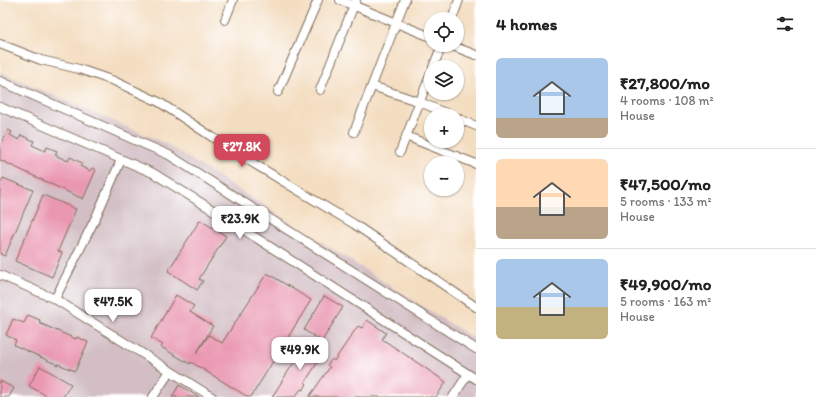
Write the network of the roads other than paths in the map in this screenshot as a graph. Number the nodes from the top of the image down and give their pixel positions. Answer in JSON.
{"nodes":[{"id":1,"x":233,"y":0,"type":"edge"},
{"id":2,"x":318,"y":0,"type":"edge"},
{"id":3,"x":340,"y":0,"type":"edge"},
{"id":4,"x":405,"y":0,"type":"edge"},
{"id":5,"x":459,"y":0,"type":"edge"},
{"id":6,"x":355,"y":3,"type":"edge"},
{"id":7,"x":455,"y":12,"type":"edge"},
{"id":8,"x":225,"y":20,"type":"dead end"},
{"id":9,"x":396,"y":23,"type":"junction"},
{"id":10,"x":424,"y":34,"type":"edge"},
{"id":11,"x":0,"y":44,"type":"edge"},
{"id":12,"x":464,"y":50,"type":"edge"},
{"id":13,"x":476,"y":55,"type":"edge"},
{"id":14,"x":0,"y":81,"type":"edge"},
{"id":15,"x":372,"y":86,"type":"junction"},
{"id":16,"x":320,"y":90,"type":"dead end"},
{"id":17,"x":424,"y":91,"type":"edge"},
{"id":18,"x":278,"y":92,"type":"dead end"},
{"id":19,"x":420,"y":102,"type":"junction"},
{"id":20,"x":0,"y":107,"type":"edge"},
{"id":21,"x":434,"y":108,"type":"edge"},
{"id":22,"x":464,"y":121,"type":"edge"},
{"id":23,"x":476,"y":126,"type":"edge"},
{"id":24,"x":354,"y":132,"type":"dead end"},
{"id":25,"x":406,"y":136,"type":"junction"},
{"id":26,"x":400,"y":152,"type":"dead end"},
{"id":27,"x":121,"y":160,"type":"junction"},
{"id":28,"x":476,"y":164,"type":"edge"},
{"id":29,"x":0,"y":275,"type":"edge"},
{"id":30,"x":55,"y":299,"type":"junction"},
{"id":31,"x":476,"y":307,"type":"edge"},
{"id":32,"x":476,"y":349,"type":"edge"},
{"id":33,"x":170,"y":371,"type":"junction"},
{"id":34,"x":468,"y":374,"type":"junction"},
{"id":35,"x":476,"y":379,"type":"edge"},
{"id":36,"x":153,"y":397,"type":"edge"},
{"id":37,"x":212,"y":397,"type":"edge"},
{"id":38,"x":453,"y":397,"type":"edge"}],
"edges":[{"from":1,"to":8,"type":"street"},
{"from":2,"to":18,"type":"street"},
{"from":3,"to":6,"type":"street"},
{"from":4,"to":9,"type":"street"},
{"from":5,"to":7,"type":"street"},
{"from":6,"to":9,"type":"street"},
{"from":6,"to":16,"type":"street"},
{"from":9,"to":10,"type":"street"},
{"from":9,"to":15,"type":"street"},
{"from":11,"to":31,"type":"street"},
{"from":12,"to":13,"type":"street"},
{"from":14,"to":32,"type":"street"},
{"from":15,"to":19,"type":"street"},
{"from":15,"to":24,"type":"street"},
{"from":17,"to":19,"type":"street"},
{"from":19,"to":21,"type":"street"},
{"from":19,"to":25,"type":"street"},
{"from":20,"to":27,"type":"street"},
{"from":22,"to":23,"type":"street"},
{"from":25,"to":26,"type":"street"},
{"from":25,"to":28,"type":"street"},
{"from":27,"to":30,"type":"street"},
{"from":27,"to":34,"type":"street"},
{"from":29,"to":30,"type":"street"},
{"from":30,"to":33,"type":"street"},
{"from":33,"to":36,"type":"street"},
{"from":33,"to":37,"type":"street"},
{"from":34,"to":35,"type":"street"},
{"from":34,"to":38,"type":"street"}]}
